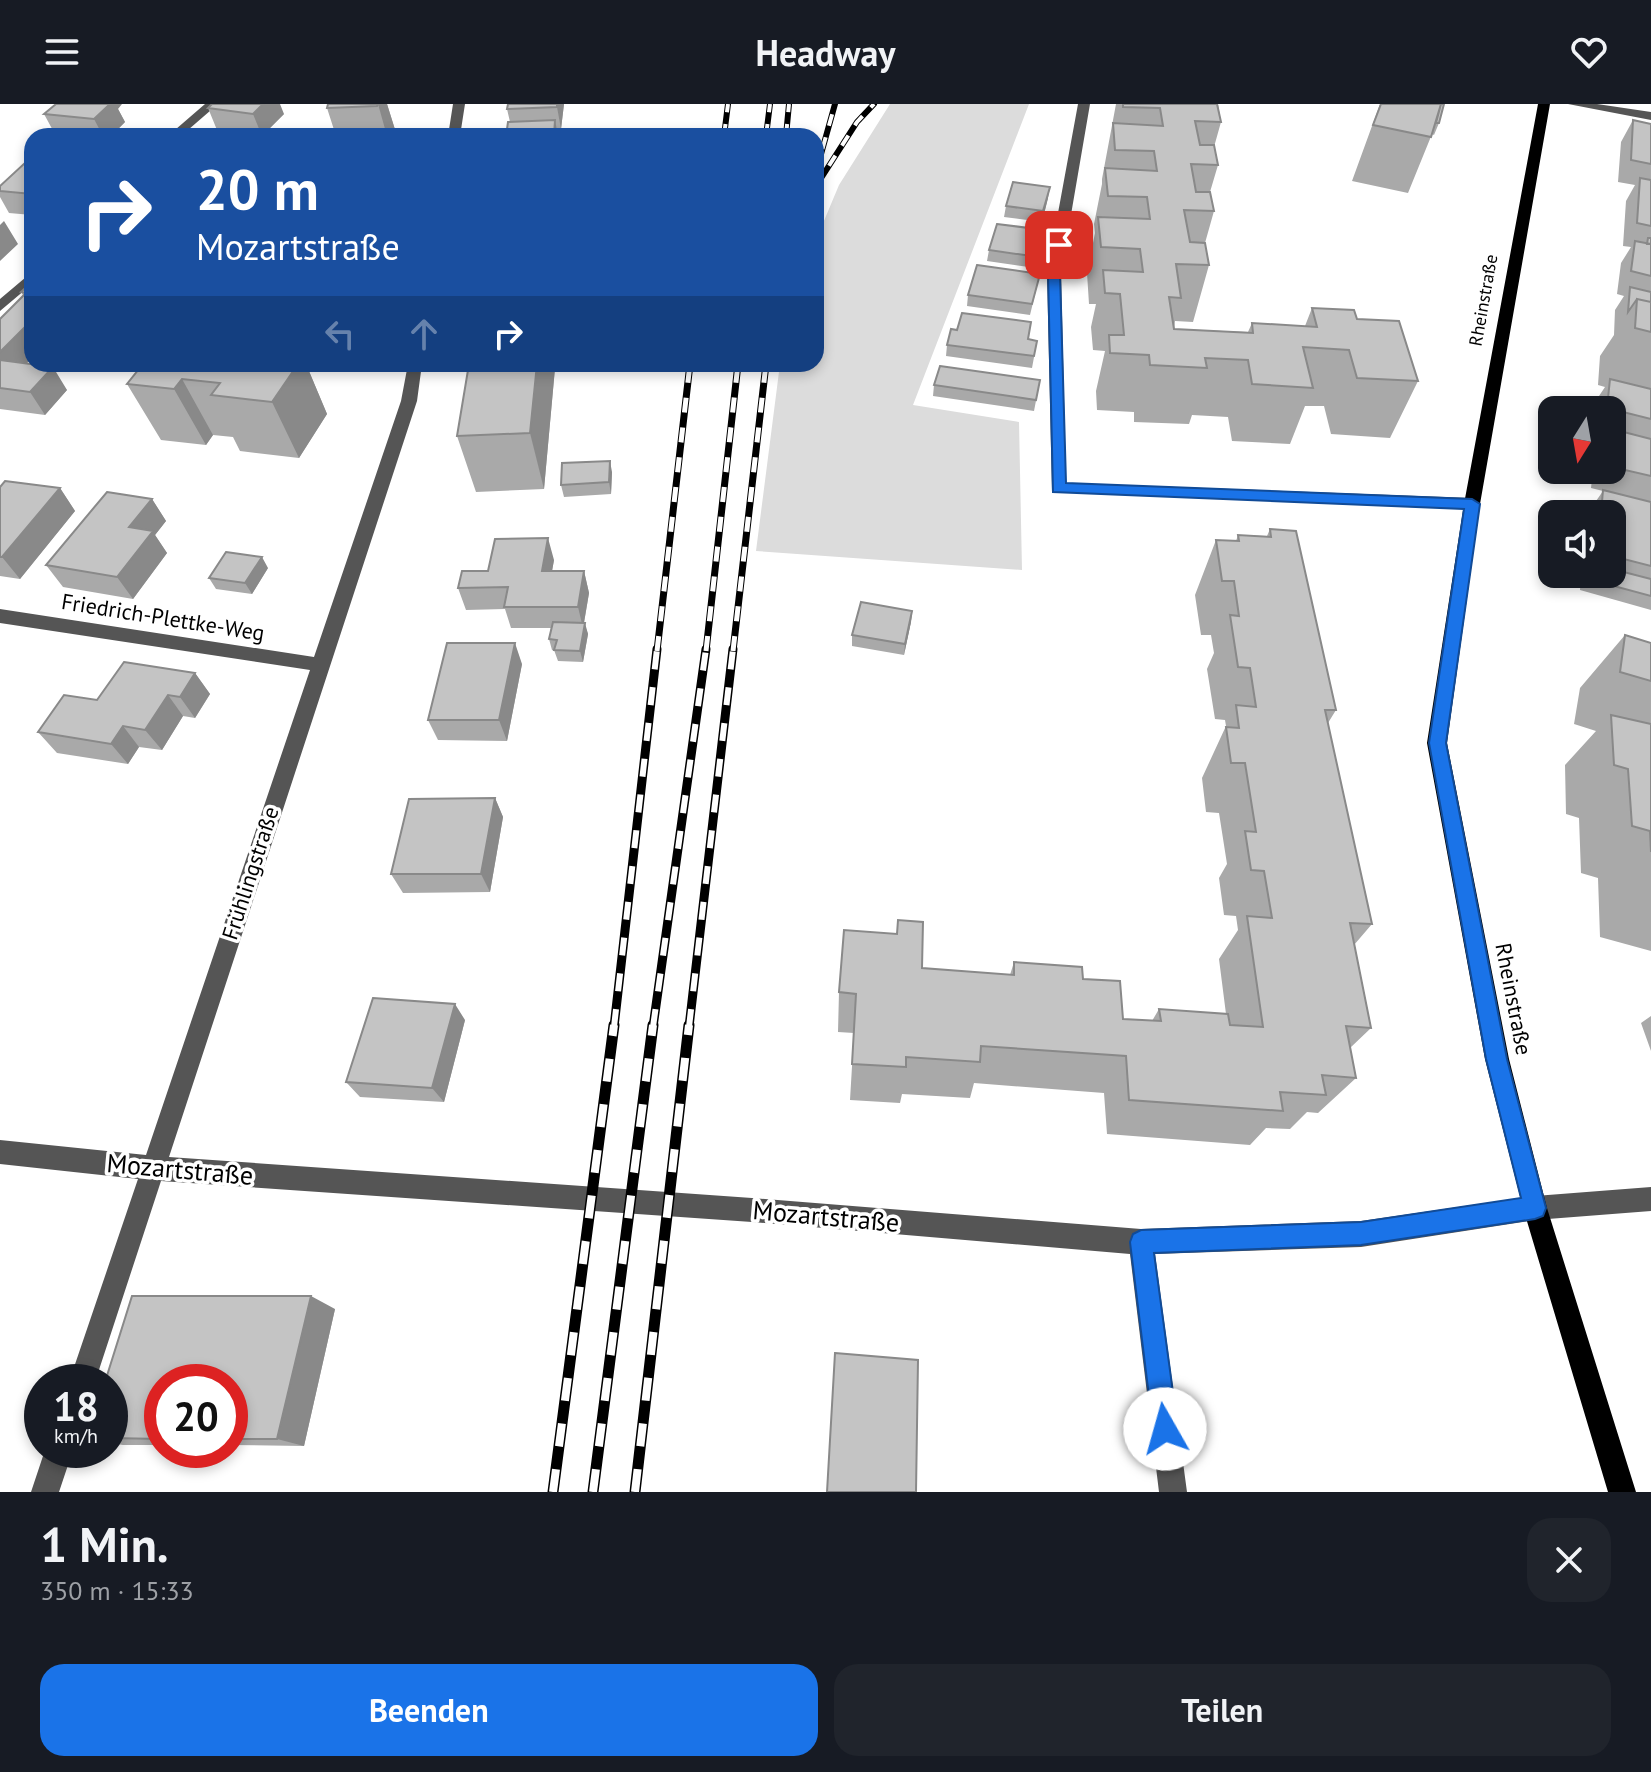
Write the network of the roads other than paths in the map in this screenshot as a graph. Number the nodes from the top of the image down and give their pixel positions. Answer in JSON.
{"nodes":[{"id":1,"x":212,"y":104,"type":"edge"},
{"id":2,"x":459,"y":104,"type":"edge"},
{"id":3,"x":1084,"y":104,"type":"edge"},
{"id":4,"x":1544,"y":104,"type":"edge"},
{"id":5,"x":1574,"y":104,"type":"edge"},
{"id":6,"x":1651,"y":116,"type":"edge"},
{"id":7,"x":184,"y":128,"type":"edge"},
{"id":8,"x":455,"y":128,"type":"edge"},
{"id":9,"x":24,"y":284,"type":"edge"},
{"id":10,"x":0,"y":307,"type":"edge"},
{"id":11,"x":414,"y":372,"type":"edge"},
{"id":12,"x":1472,"y":504,"type":"junction"},
{"id":13,"x":0,"y":616,"type":"edge"},
{"id":14,"x":320,"y":665,"type":"junction"},
{"id":15,"x":0,"y":1152,"type":"edge"},
{"id":16,"x":152,"y":1168,"type":"junction"},
{"id":17,"x":1651,"y":1199,"type":"edge"},
{"id":18,"x":1535,"y":1208,"type":"junction"},
{"id":19,"x":1141,"y":1242,"type":"junction"},
{"id":20,"x":88,"y":1364,"type":"edge"},
{"id":21,"x":53,"y":1468,"type":"edge"},
{"id":22,"x":45,"y":1492,"type":"edge"},
{"id":23,"x":1173,"y":1492,"type":"edge"},
{"id":24,"x":1622,"y":1492,"type":"edge"}],
"edges":[{"from":1,"to":7,"type":"street"},
{"from":2,"to":8,"type":"street"},
{"from":3,"to":12,"type":"street"},
{"from":4,"to":12,"type":"main road","name":"Rheinstraße"},
{"from":5,"to":6,"type":"street"},
{"from":9,"to":10,"type":"street"},
{"from":11,"to":14,"type":"street","name":"Frühlingstraße"},
{"from":12,"to":18,"type":"main road","name":"Rheinstraße"},
{"from":13,"to":14,"type":"street","name":"Friedrich-Plettke-Weg"},
{"from":14,"to":16,"type":"street","name":"Frühlingstraße"},
{"from":15,"to":16,"type":"street","name":"Mozartstraße"},
{"from":16,"to":19,"type":"street","name":"Mozartstraße"},
{"from":16,"to":20,"type":"street","name":"Frühlingstraße"},
{"from":17,"to":18,"type":"street","name":"Mozartstraße"},
{"from":18,"to":19,"type":"street","name":"Mozartstraße"},
{"from":18,"to":24,"type":"main road","name":"Rheinstraße"},
{"from":19,"to":23,"type":"street"},
{"from":21,"to":22,"type":"street"}]}
